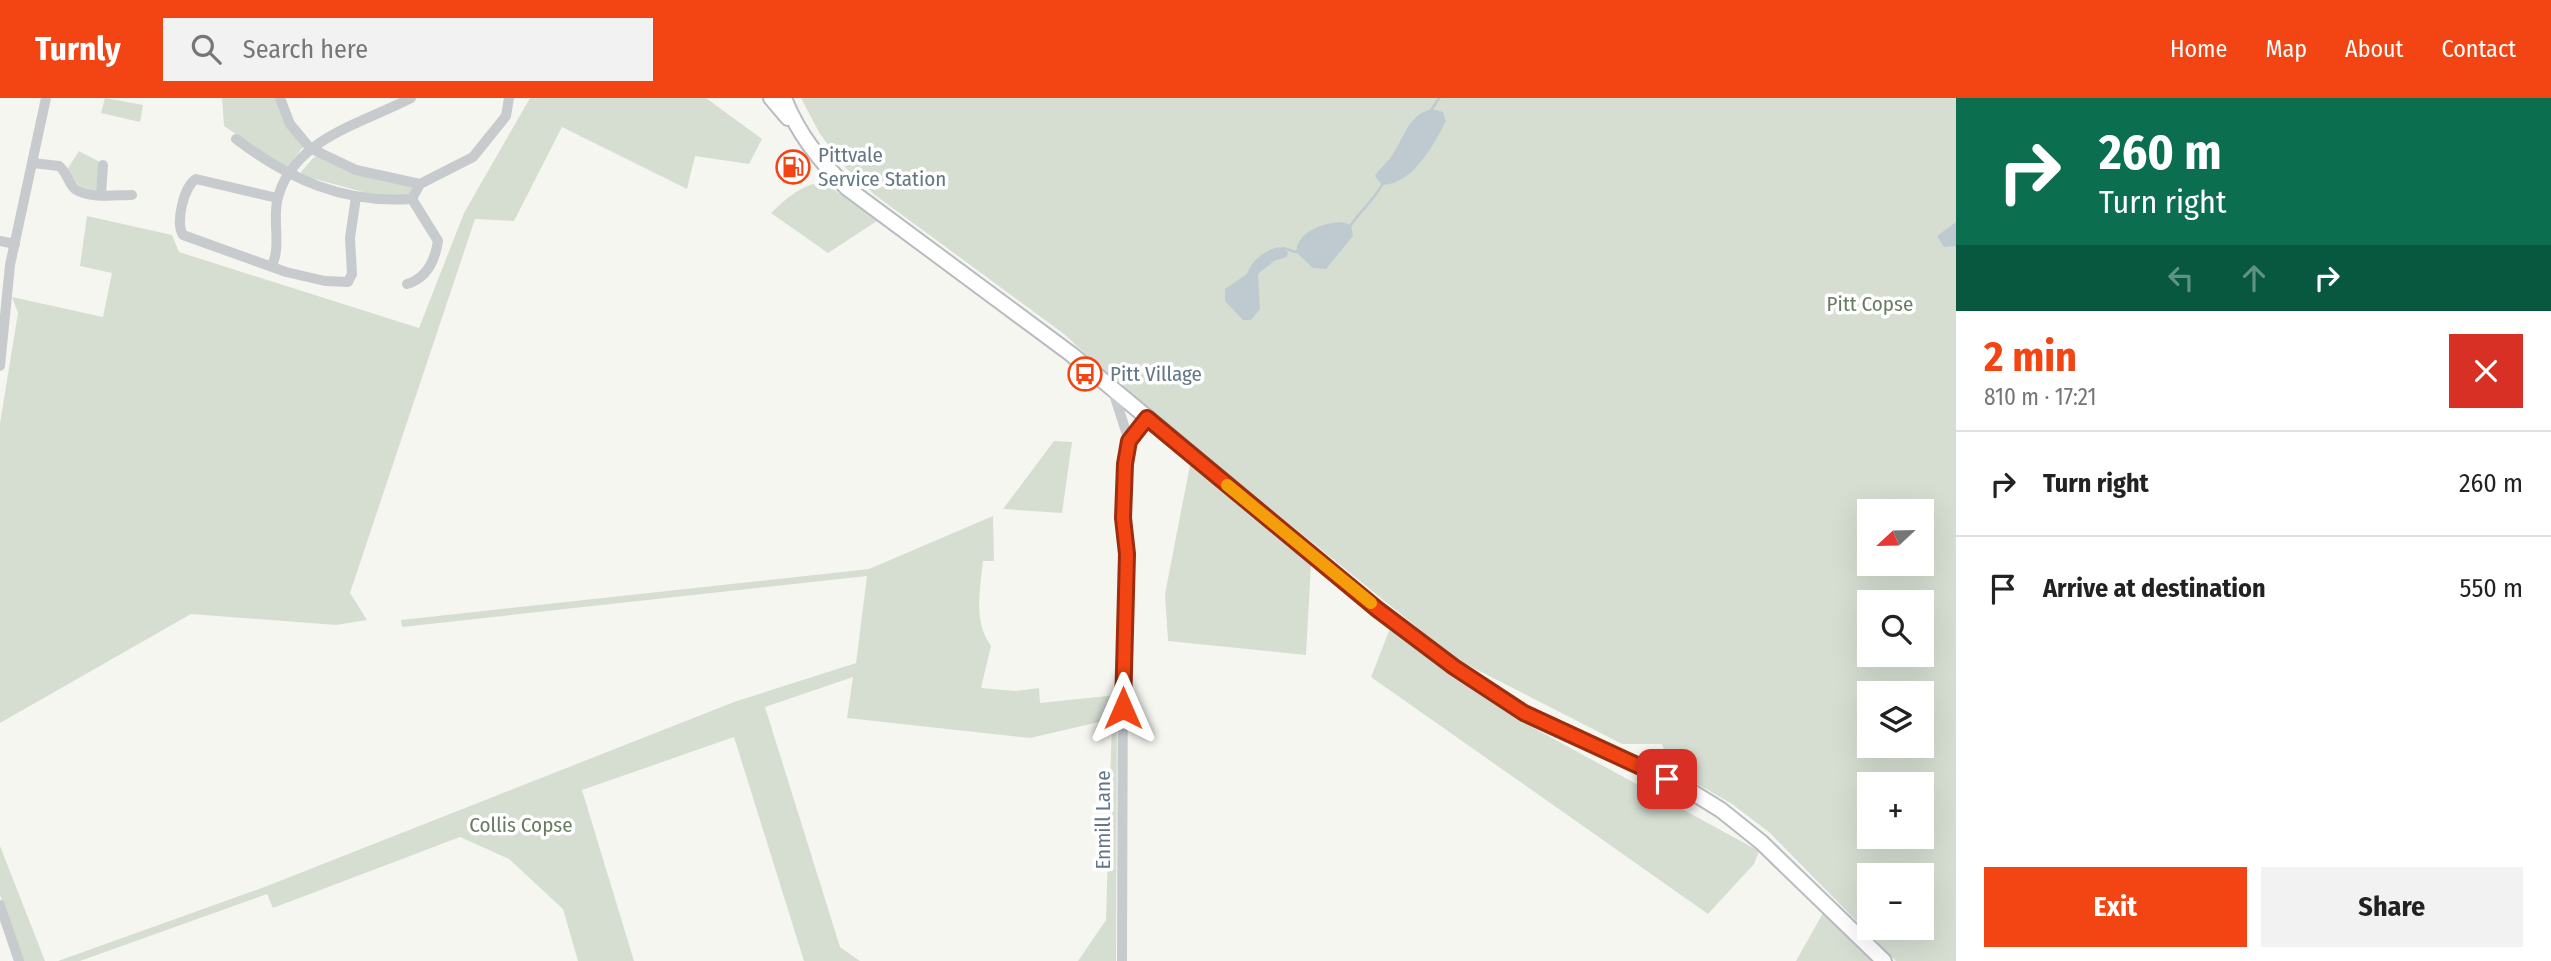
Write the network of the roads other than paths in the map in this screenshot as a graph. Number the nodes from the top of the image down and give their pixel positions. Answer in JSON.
{"nodes":[{"id":1,"x":46,"y":98,"type":"edge"},
{"id":2,"x":280,"y":98,"type":"edge"},
{"id":3,"x":411,"y":98,"type":"edge"},
{"id":4,"x":509,"y":98,"type":"edge"},
{"id":5,"x":771,"y":98,"type":"edge"},
{"id":6,"x":784,"y":98,"type":"edge"},
{"id":7,"x":794,"y":124,"type":"junction"},
{"id":8,"x":236,"y":139,"type":"dead end"},
{"id":9,"x":310,"y":148,"type":"junction"},
{"id":10,"x":33,"y":163,"type":"junction"},
{"id":11,"x":103,"y":164,"type":"dead end"},
{"id":12,"x":287,"y":174,"type":"junction"},
{"id":13,"x":420,"y":184,"type":"junction"},
{"id":14,"x":102,"y":195,"type":"junction"},
{"id":15,"x":132,"y":195,"type":"dead end"},
{"id":16,"x":356,"y":197,"type":"junction"},
{"id":17,"x":277,"y":198,"type":"junction"},
{"id":18,"x":412,"y":199,"type":"junction"},
{"id":19,"x":0,"y":241,"type":"edge"},
{"id":20,"x":15,"y":244,"type":"junction"},
{"id":21,"x":271,"y":265,"type":"junction"},
{"id":22,"x":407,"y":284,"type":"dead end"},
{"id":23,"x":0,"y":366,"type":"edge"},
{"id":24,"x":1112,"y":389,"type":"junction"},
{"id":25,"x":1147,"y":418,"type":"junction"},
{"id":26,"x":1129,"y":441,"type":"junction"},
{"id":27,"x":0,"y":905,"type":"edge"},
{"id":28,"x":19,"y":961,"type":"edge"},
{"id":29,"x":1122,"y":961,"type":"edge"},
{"id":30,"x":1884,"y":961,"type":"edge"}],
"edges":[{"from":1,"to":10,"type":"street"},
{"from":2,"to":9,"type":"street"},
{"from":3,"to":9,"type":"street"},
{"from":4,"to":13,"type":"street"},
{"from":5,"to":7,"type":"main road"},
{"from":6,"to":7,"type":"main road"},
{"from":7,"to":24,"type":"main road"},
{"from":8,"to":12,"type":"street"},
{"from":9,"to":12,"type":"street"},
{"from":9,"to":13,"type":"street"},
{"from":10,"to":14,"type":"street"},
{"from":10,"to":20,"type":"street"},
{"from":11,"to":14,"type":"street"},
{"from":12,"to":16,"type":"street"},
{"from":12,"to":17,"type":"street"},
{"from":13,"to":18,"type":"street"},
{"from":14,"to":15,"type":"street"},
{"from":16,"to":18,"type":"street"},
{"from":16,"to":21,"type":"street"},
{"from":17,"to":21,"type":"street"},
{"from":17,"to":21,"type":"street"},
{"from":18,"to":22,"type":"street"},
{"from":19,"to":20,"type":"street"},
{"from":20,"to":23,"type":"street"},
{"from":24,"to":25,"type":"main road"},
{"from":24,"to":26,"type":"street","name":"Enmill Lane"},
{"from":25,"to":26,"type":"street"},
{"from":25,"to":30,"type":"main road"},
{"from":26,"to":29,"type":"street","name":"Enmill Lane"},
{"from":27,"to":28,"type":"street"}]}
